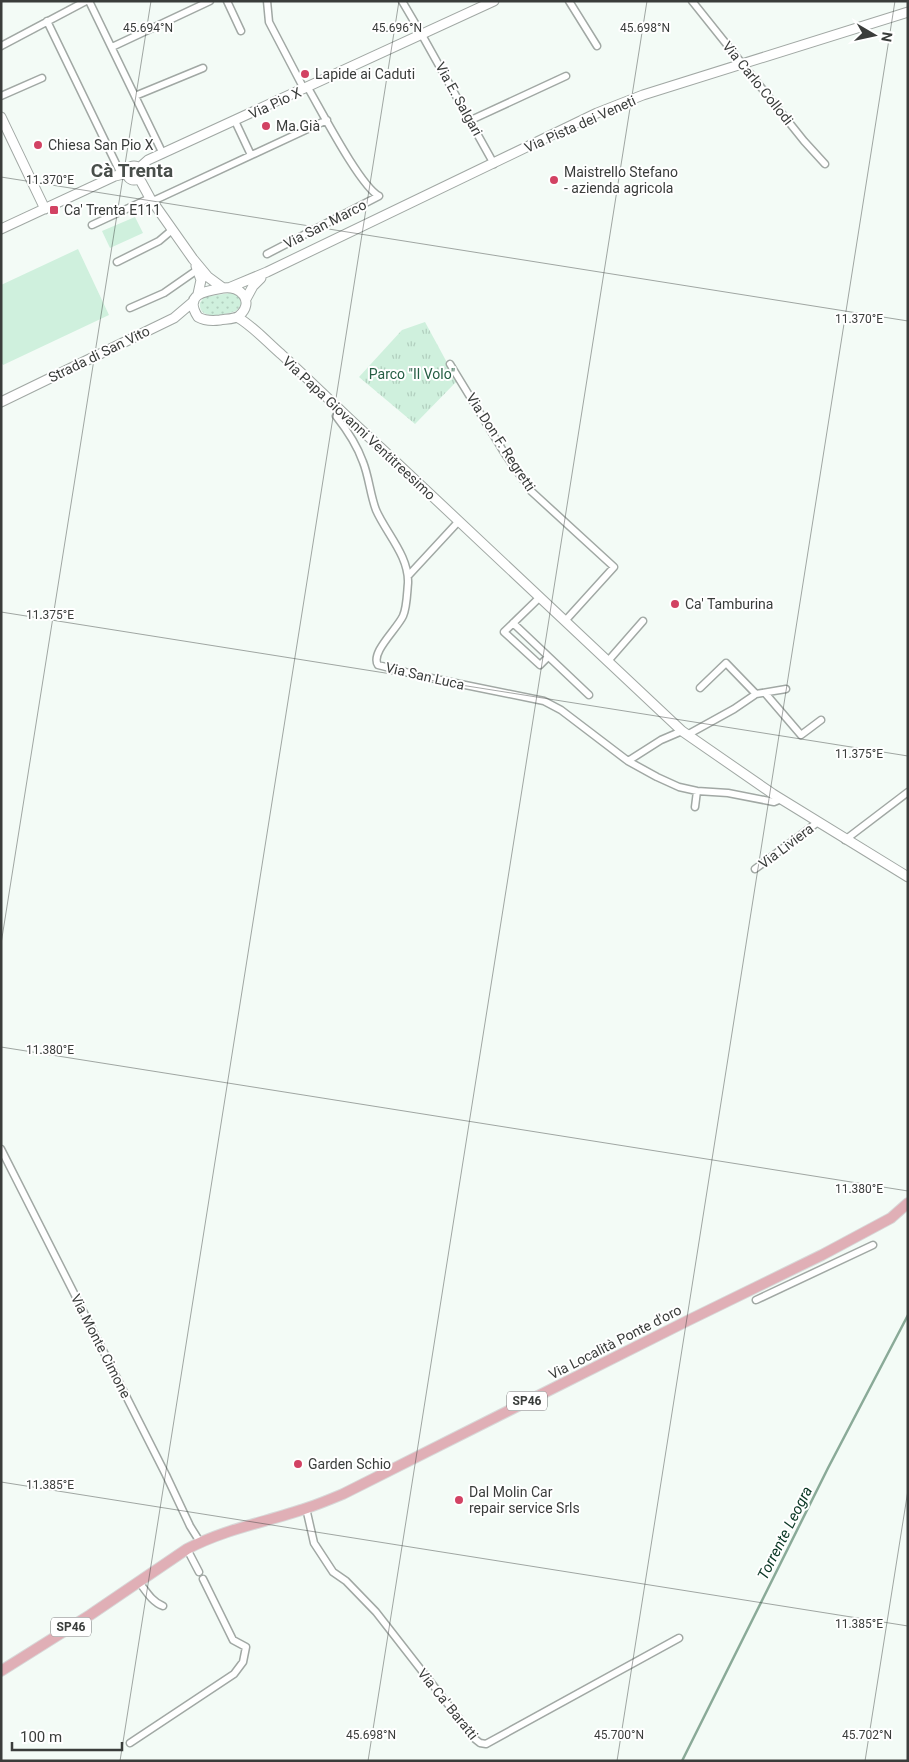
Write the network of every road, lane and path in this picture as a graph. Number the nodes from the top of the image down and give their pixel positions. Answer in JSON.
{"nodes":[{"id":1,"x":87,"y":1,"type":"edge"},
{"id":2,"x":210,"y":1,"type":"edge"},
{"id":3,"x":227,"y":1,"type":"edge"},
{"id":4,"x":267,"y":1,"type":"edge"},
{"id":5,"x":402,"y":1,"type":"edge"},
{"id":6,"x":494,"y":1,"type":"edge"},
{"id":7,"x":569,"y":1,"type":"edge"},
{"id":8,"x":692,"y":1,"type":"edge"},
{"id":9,"x":908,"y":12,"type":"edge"},
{"id":10,"x":47,"y":21,"type":"junction"},
{"id":11,"x":241,"y":31,"type":"dead end"},
{"id":12,"x":422,"y":35,"type":"junction"},
{"id":13,"x":1,"y":46,"type":"edge"},
{"id":14,"x":597,"y":46,"type":"dead end"},
{"id":15,"x":112,"y":47,"type":"junction"},
{"id":16,"x":743,"y":65,"type":"junction"},
{"id":17,"x":203,"y":68,"type":"dead end"},
{"id":18,"x":566,"y":76,"type":"dead end"},
{"id":19,"x":42,"y":78,"type":"dead end"},
{"id":20,"x":306,"y":88,"type":"junction"},
{"id":21,"x":1,"y":96,"type":"edge"},
{"id":22,"x":135,"y":96,"type":"junction"},
{"id":23,"x":1,"y":117,"type":"edge"},
{"id":24,"x":327,"y":120,"type":"junction"},
{"id":25,"x":471,"y":120,"type":"junction"},
{"id":26,"x":235,"y":121,"type":"junction"},
{"id":27,"x":163,"y":154,"type":"junction"},
{"id":28,"x":251,"y":155,"type":"junction"},
{"id":29,"x":494,"y":164,"type":"junction"},
{"id":30,"x":825,"y":164,"type":"dead end"},
{"id":31,"x":124,"y":173,"type":"junction"},
{"id":32,"x":139,"y":173,"type":"junction"},
{"id":33,"x":151,"y":199,"type":"junction"},
{"id":34,"x":45,"y":209,"type":"junction"},
{"id":35,"x":92,"y":225,"type":"dead end"},
{"id":36,"x":1,"y":229,"type":"edge"},
{"id":37,"x":172,"y":230,"type":"junction"},
{"id":38,"x":267,"y":254,"type":"dead end"},
{"id":39,"x":193,"y":259,"type":"junction"},
{"id":40,"x":117,"y":262,"type":"dead end"},
{"id":41,"x":197,"y":270,"type":"junction"},
{"id":42,"x":267,"y":272,"type":"junction"},
{"id":43,"x":227,"y":287,"type":"junction"},
{"id":44,"x":196,"y":297,"type":"junction"},
{"id":45,"x":245,"y":303,"type":"junction"},
{"id":46,"x":130,"y":308,"type":"dead end"},
{"id":47,"x":198,"y":317,"type":"junction"},
{"id":48,"x":236,"y":317,"type":"junction"},
{"id":49,"x":174,"y":318,"type":"junction"},
{"id":50,"x":260,"y":335,"type":"junction"},
{"id":51,"x":450,"y":364,"type":"dead end"},
{"id":52,"x":1,"y":402,"type":"edge"},
{"id":53,"x":339,"y":411,"type":"junction"},
{"id":54,"x":458,"y":522,"type":"junction"},
{"id":55,"x":408,"y":576,"type":"junction"},
{"id":56,"x":539,"y":598,"type":"junction"},
{"id":57,"x":565,"y":621,"type":"junction"},
{"id":58,"x":643,"y":621,"type":"dead end"},
{"id":59,"x":513,"y":623,"type":"junction"},
{"id":60,"x":548,"y":657,"type":"junction"},
{"id":61,"x":608,"y":661,"type":"junction"},
{"id":62,"x":700,"y":688,"type":"dead end"},
{"id":63,"x":786,"y":689,"type":"dead end"},
{"id":64,"x":766,"y":693,"type":"junction"},
{"id":65,"x":756,"y":694,"type":"junction"},
{"id":66,"x":589,"y":695,"type":"dead end"},
{"id":67,"x":821,"y":720,"type":"dead end"},
{"id":68,"x":685,"y":733,"type":"junction"},
{"id":69,"x":628,"y":761,"type":"junction"},
{"id":70,"x":697,"y":792,"type":"junction"},
{"id":71,"x":908,"y":792,"type":"edge"},
{"id":72,"x":782,"y":799,"type":"junction"},
{"id":73,"x":695,"y":807,"type":"dead end"},
{"id":74,"x":818,"y":822,"type":"junction"},
{"id":75,"x":845,"y":840,"type":"junction"},
{"id":76,"x":755,"y":869,"type":"dead end"},
{"id":77,"x":908,"y":877,"type":"edge"},
{"id":78,"x":1,"y":1149,"type":"edge"},
{"id":79,"x":908,"y":1203,"type":"edge"},
{"id":80,"x":873,"y":1245,"type":"dead end"},
{"id":81,"x":756,"y":1300,"type":"dead end"},
{"id":82,"x":306,"y":1508,"type":"junction"},
{"id":83,"x":200,"y":1542,"type":"junction"},
{"id":84,"x":187,"y":1549,"type":"junction"},
{"id":85,"x":199,"y":1572,"type":"dead end"},
{"id":86,"x":203,"y":1579,"type":"dead end"},
{"id":87,"x":139,"y":1582,"type":"junction"},
{"id":88,"x":163,"y":1606,"type":"dead end"},
{"id":89,"x":679,"y":1638,"type":"dead end"},
{"id":90,"x":1,"y":1671,"type":"edge"},
{"id":91,"x":130,"y":1743,"type":"dead end"}],
"edges":[{"from":1,"to":10,"type":"street"},
{"from":1,"to":15,"type":"street"},
{"from":2,"to":15,"type":"street"},
{"from":3,"to":11,"type":"street"},
{"from":4,"to":20,"type":"street","name":"Via San Marco"},
{"from":5,"to":12,"type":"street","name":"Via E. Salgari"},
{"from":6,"to":12,"type":"street","name":"Via Pio X"},
{"from":7,"to":14,"type":"street"},
{"from":8,"to":16,"type":"street","name":"Via Carlo Collodi"},
{"from":9,"to":16,"type":"street","name":"Via Pista dei Veneti"},
{"from":10,"to":13,"type":"street"},
{"from":10,"to":31,"type":"street"},
{"from":12,"to":20,"type":"street","name":"Via Pio X"},
{"from":12,"to":25,"type":"street","name":"Via E. Salgari"},
{"from":15,"to":22,"type":"street"},
{"from":16,"to":29,"type":"street","name":"Via Pista dei Veneti"},
{"from":16,"to":30,"type":"street","name":"Via Carlo Collodi"},
{"from":17,"to":22,"type":"street"},
{"from":18,"to":25,"type":"street"},
{"from":19,"to":21,"type":"street"},
{"from":20,"to":24,"type":"street","name":"Via San Marco"},
{"from":20,"to":26,"type":"street","name":"Via Pio X"},
{"from":22,"to":27,"type":"street"},
{"from":23,"to":34,"type":"street"},
{"from":24,"to":28,"type":"street"},
{"from":24,"to":38,"type":"street","name":"Via San Marco"},
{"from":25,"to":29,"type":"street","name":"Via E. Salgari"},
{"from":26,"to":27,"type":"street","name":"Via Pio X"},
{"from":26,"to":28,"type":"street"},
{"from":27,"to":32,"type":"street","name":"Via Pio X"},
{"from":28,"to":33,"type":"street"},
{"from":29,"to":42,"type":"street","name":"Via Pista dei Veneti"},
{"from":31,"to":32,"type":"street","name":"Via Pio X"},
{"from":31,"to":34,"type":"street","name":"Via Pio X"},
{"from":32,"to":33,"type":"street","name":"Via Papa Giovanni Ventitreesimo"},
{"from":33,"to":35,"type":"street"},
{"from":33,"to":37,"type":"street","name":"Via Papa Giovanni Ventitreesimo"},
{"from":34,"to":36,"type":"street","name":"Via Pio X"},
{"from":37,"to":39,"type":"street","name":"Via Papa Giovanni Ventitreesimo"},
{"from":37,"to":40,"type":"street"},
{"from":39,"to":41,"type":"street","name":"Via Papa Giovanni Ventitreesimo"},
{"from":39,"to":43,"type":"street","name":"Via Papa Giovanni Ventitreesimo"},
{"from":41,"to":44,"type":"street","name":"Via Papa Giovanni Ventitreesimo"},
{"from":41,"to":46,"type":"street"},
{"from":42,"to":43,"type":"street","name":"Via Pista dei Veneti"},
{"from":42,"to":45,"type":"street","name":"Via Pista dei Veneti"},
{"from":43,"to":44,"type":"street"},
{"from":43,"to":45,"type":"street","name":"Via Papa Giovanni Ventitreesimo"},
{"from":44,"to":47,"type":"street","name":"Via Papa Giovanni Ventitreesimo"},
{"from":44,"to":49,"type":"street","name":"Strada di San Vito"},
{"from":45,"to":48,"type":"street"},
{"from":45,"to":50,"type":"street","name":"Via Papa Giovanni Ventitreesimo"},
{"from":47,"to":48,"type":"street"},
{"from":47,"to":49,"type":"street"},
{"from":48,"to":50,"type":"street","name":"Via Papa Giovanni Ventitreesimo"},
{"from":49,"to":52,"type":"street","name":"Strada di San Vito"},
{"from":50,"to":53,"type":"street","name":"Via Papa Giovanni Ventitreesimo"},
{"from":51,"to":57,"type":"street","name":"Via Don F. Regretti"},
{"from":53,"to":54,"type":"street","name":"Via Papa Giovanni Ventitreesimo"},
{"from":53,"to":55,"type":"street","name":"Via San Luca"},
{"from":54,"to":55,"type":"street"},
{"from":54,"to":56,"type":"street","name":"Via Papa Giovanni Ventitreesimo"},
{"from":55,"to":69,"type":"street","name":"Via San Luca"},
{"from":56,"to":57,"type":"street","name":"Via Papa Giovanni Ventitreesimo"},
{"from":56,"to":59,"type":"street"},
{"from":57,"to":61,"type":"street","name":"Via Papa Giovanni Ventitreesimo"},
{"from":58,"to":61,"type":"street"},
{"from":59,"to":60,"type":"street"},
{"from":59,"to":60,"type":"street"},
{"from":60,"to":66,"type":"street"},
{"from":61,"to":68,"type":"street","name":"Via Papa Giovanni Ventitreesimo"},
{"from":62,"to":65,"type":"street"},
{"from":63,"to":64,"type":"street"},
{"from":64,"to":65,"type":"street"},
{"from":64,"to":67,"type":"street"},
{"from":65,"to":68,"type":"street"},
{"from":68,"to":69,"type":"street"},
{"from":68,"to":72,"type":"street","name":"Via Papa Giovanni Ventitreesimo"},
{"from":69,"to":70,"type":"street","name":"Via San Luca"},
{"from":70,"to":72,"type":"street","name":"Via San Luca"},
{"from":70,"to":73,"type":"street"},
{"from":71,"to":75,"type":"street"},
{"from":72,"to":74,"type":"street","name":"Via Liviera"},
{"from":74,"to":75,"type":"street","name":"Via Liviera"},
{"from":74,"to":76,"type":"street","name":"Via Liviera"},
{"from":75,"to":77,"type":"street","name":"Via Liviera"},
{"from":78,"to":83,"type":"street","name":"Via Monte Cimone"},
{"from":79,"to":82,"type":"main road","name":"Via Località Ponte d'oro","number":"SP46"},
{"from":80,"to":81,"type":"street"},
{"from":82,"to":83,"type":"main road","name":"Via Località Ponte d'oro","number":"SP46"},
{"from":82,"to":89,"type":"street","name":"Via Ca' Baratti"},
{"from":83,"to":84,"type":"main road","name":"Via Località Ponte d'oro","number":"SP46"},
{"from":84,"to":85,"type":"street"},
{"from":84,"to":87,"type":"main road","name":"Via Località Ponte d'oro","number":"SP46"},
{"from":86,"to":91,"type":"street"},
{"from":87,"to":88,"type":"street"},
{"from":87,"to":90,"type":"main road","number":"SP46"}]}
